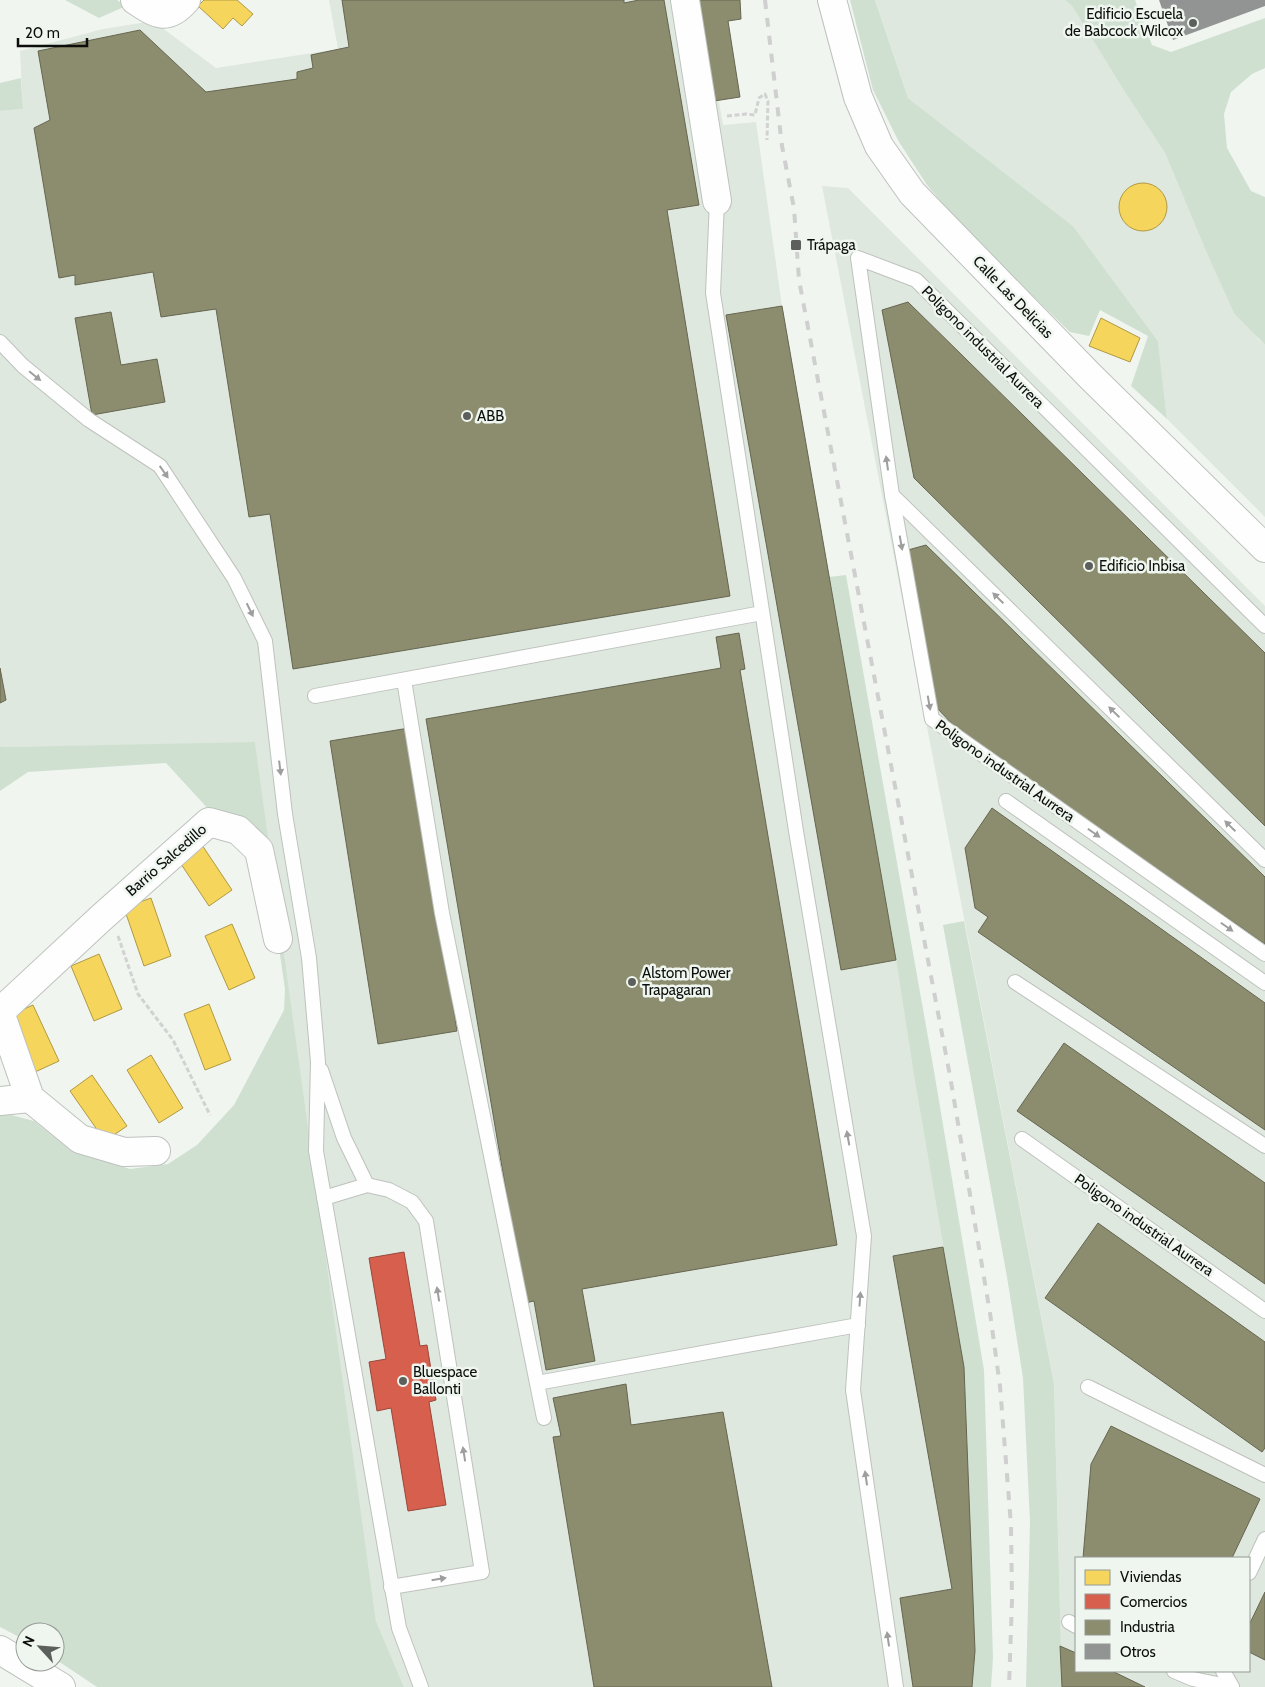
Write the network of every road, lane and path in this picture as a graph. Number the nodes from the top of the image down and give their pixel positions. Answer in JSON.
{"nodes":[{"id":1,"x":135,"y":0,"type":"edge"},
{"id":2,"x":186,"y":0,"type":"edge"},
{"id":3,"x":685,"y":0,"type":"edge"},
{"id":4,"x":832,"y":0,"type":"edge"},
{"id":5,"x":704,"y":118,"type":"junction"},
{"id":6,"x":767,"y":140,"type":"dead end"},
{"id":7,"x":718,"y":201,"type":"joint"},
{"id":8,"x":0,"y":342,"type":"edge"},
{"id":9,"x":892,"y":494,"type":"junction"},
{"id":10,"x":1265,"y":548,"type":"edge"},
{"id":11,"x":762,"y":612,"type":"junction"},
{"id":12,"x":1265,"y":626,"type":"edge"},
{"id":13,"x":404,"y":680,"type":"junction"},
{"id":14,"x":315,"y":696,"type":"dead end"},
{"id":15,"x":1006,"y":801,"type":"dead end"},
{"id":16,"x":1265,"y":860,"type":"edge"},
{"id":17,"x":101,"y":918,"type":"junction"},
{"id":18,"x":278,"y":938,"type":"dead end"},
{"id":19,"x":1265,"y":954,"type":"edge"},
{"id":20,"x":1015,"y":982,"type":"dead end"},
{"id":21,"x":1265,"y":982,"type":"edge"},
{"id":22,"x":318,"y":1062,"type":"junction"},
{"id":23,"x":30,"y":1098,"type":"junction"},
{"id":24,"x":0,"y":1101,"type":"edge"},
{"id":25,"x":210,"y":1115,"type":"dead end"},
{"id":26,"x":1022,"y":1139,"type":"dead end"},
{"id":27,"x":1265,"y":1146,"type":"edge"},
{"id":28,"x":156,"y":1151,"type":"dead end"},
{"id":29,"x":368,"y":1185,"type":"junction"},
{"id":30,"x":324,"y":1198,"type":"junction"},
{"id":31,"x":1265,"y":1311,"type":"edge"},
{"id":32,"x":858,"y":1325,"type":"junction"},
{"id":33,"x":537,"y":1384,"type":"junction"},
{"id":34,"x":1088,"y":1388,"type":"dead end"},
{"id":35,"x":544,"y":1418,"type":"dead end"},
{"id":36,"x":1265,"y":1475,"type":"edge"},
{"id":37,"x":1265,"y":1539,"type":"edge"},
{"id":38,"x":1250,"y":1571,"type":"edge"},
{"id":39,"x":391,"y":1587,"type":"junction"},
{"id":40,"x":0,"y":1650,"type":"edge"},
{"id":41,"x":1176,"y":1672,"type":"edge"},
{"id":42,"x":1224,"y":1672,"type":"edge"},
{"id":43,"x":61,"y":1687,"type":"edge"},
{"id":44,"x":421,"y":1687,"type":"edge"},
{"id":45,"x":896,"y":1687,"type":"edge"},
{"id":46,"x":1232,"y":1687,"type":"edge"}],
"edges":[{"from":1,"to":2,"type":"main road"},
{"from":3,"to":5,"type":"main road"},
{"from":4,"to":10,"type":"main road","name":"Calle Las Delicias"},
{"from":5,"to":6,"type":"path"},
{"from":5,"to":7,"type":"main road"},
{"from":7,"to":11,"type":"lane"},
{"from":8,"to":22,"type":"lane","one_way":true},
{"from":9,"to":12,"type":"lane","name":"Poligono industrial Aurrera","one_way":true},
{"from":16,"to":9,"type":"lane","one_way":true},
{"from":9,"to":19,"type":"lane","name":"Poligono industrial Aurrera","one_way":true},
{"from":11,"to":13,"type":"lane"},
{"from":32,"to":11,"type":"lane","one_way":true},
{"from":13,"to":14,"type":"lane"},
{"from":13,"to":33,"type":"lane"},
{"from":15,"to":21,"type":"lane"},
{"from":17,"to":18,"type":"main road","name":"Barrio Salcedillo"},
{"from":17,"to":23,"type":"main road","name":"Barrio Salcedillo"},
{"from":17,"to":25,"type":"path"},
{"from":20,"to":27,"type":"lane"},
{"from":22,"to":29,"type":"lane"},
{"from":22,"to":30,"type":"lane"},
{"from":23,"to":24,"type":"main road"},
{"from":23,"to":28,"type":"main road"},
{"from":26,"to":31,"type":"lane","name":"Poligono industrial Aurrera"},
{"from":29,"to":30,"type":"lane"},
{"from":39,"to":29,"type":"lane","one_way":true},
{"from":30,"to":39,"type":"lane"},
{"from":32,"to":33,"type":"lane"},
{"from":45,"to":32,"type":"lane","one_way":true},
{"from":33,"to":35,"type":"lane"},
{"from":34,"to":36,"type":"lane"},
{"from":37,"to":38,"type":"lane"},
{"from":39,"to":44,"type":"lane"},
{"from":40,"to":43,"type":"main road"},
{"from":41,"to":46,"type":"lane"},
{"from":42,"to":46,"type":"lane"}]}
